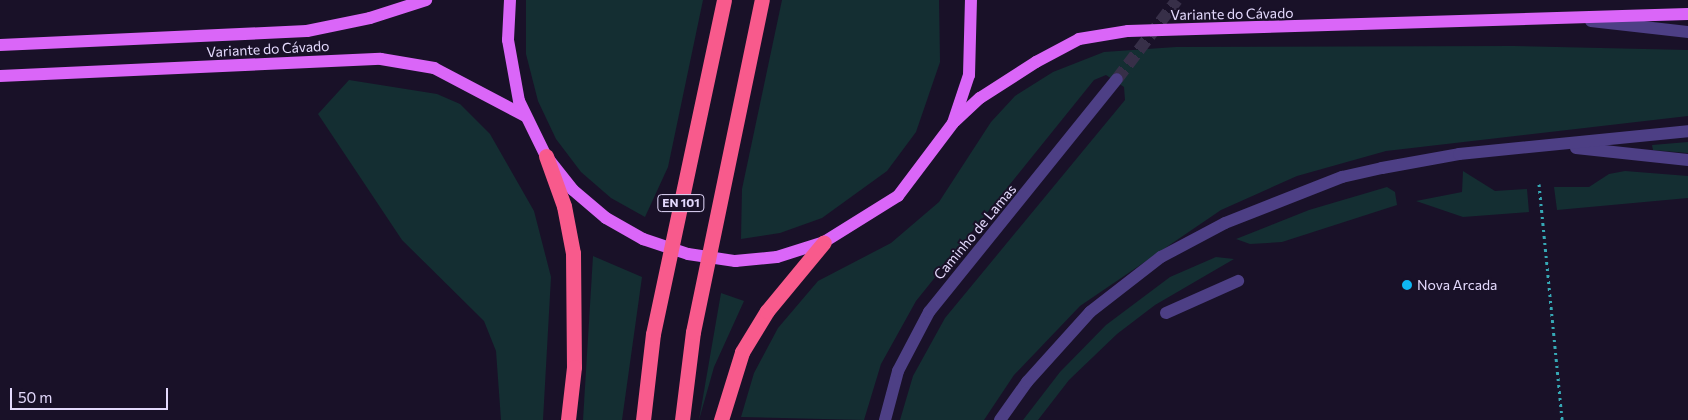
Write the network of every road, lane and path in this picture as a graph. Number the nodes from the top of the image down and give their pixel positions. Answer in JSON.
{"nodes":[{"id":1,"x":426,"y":0,"type":"edge"},
{"id":2,"x":510,"y":0,"type":"edge"},
{"id":3,"x":724,"y":0,"type":"edge"},
{"id":4,"x":762,"y":0,"type":"edge"},
{"id":5,"x":971,"y":0,"type":"edge"},
{"id":6,"x":1688,"y":14,"type":"edge"},
{"id":7,"x":1583,"y":20,"type":"junction"},
{"id":8,"x":1688,"y":32,"type":"edge"},
{"id":9,"x":0,"y":45,"type":"edge"},
{"id":10,"x":0,"y":76,"type":"edge"},
{"id":11,"x":1117,"y":79,"type":"tunnel mouth"},
{"id":12,"x":526,"y":116,"type":"junction"},
{"id":13,"x":953,"y":123,"type":"junction"},
{"id":14,"x":1688,"y":131,"type":"edge"},
{"id":15,"x":1546,"y":145,"type":"junction"},
{"id":16,"x":546,"y":156,"type":"junction"},
{"id":17,"x":1688,"y":160,"type":"edge"},
{"id":18,"x":1539,"y":184,"type":"dead end"},
{"id":19,"x":824,"y":242,"type":"junction"},
{"id":20,"x":1238,"y":281,"type":"dead end"},
{"id":21,"x":1166,"y":313,"type":"dead end"},
{"id":22,"x":568,"y":420,"type":"edge"},
{"id":23,"x":643,"y":420,"type":"edge"},
{"id":24,"x":682,"y":420,"type":"edge"},
{"id":25,"x":721,"y":420,"type":"edge"},
{"id":26,"x":885,"y":420,"type":"edge"},
{"id":27,"x":1000,"y":420,"type":"edge"},
{"id":28,"x":1562,"y":420,"type":"edge"}],
"edges":[{"from":1,"to":9,"type":"main road","name":"Variante do Cávado"},
{"from":2,"to":12,"type":"main road"},
{"from":3,"to":23,"type":"highway","number":"EN 101"},
{"from":4,"to":24,"type":"highway","number":"EN 101"},
{"from":5,"to":13,"type":"main road"},
{"from":6,"to":7,"type":"main road","name":"Variante do Cávado"},
{"from":7,"to":8,"type":"street"},
{"from":7,"to":13,"type":"main road","name":"Variante do Cávado"},
{"from":10,"to":12,"type":"main road","name":"Variante do Cávado"},
{"from":11,"to":26,"type":"street","name":"Caminho de Lamas"},
{"from":12,"to":16,"type":"main road"},
{"from":13,"to":19,"type":"main road"},
{"from":14,"to":15,"type":"street"},
{"from":15,"to":17,"type":"street"},
{"from":15,"to":27,"type":"street"},
{"from":16,"to":19,"type":"main road"},
{"from":16,"to":22,"type":"highway"},
{"from":18,"to":28,"type":"path"},
{"from":19,"to":25,"type":"highway"},
{"from":20,"to":21,"type":"street"}]}
